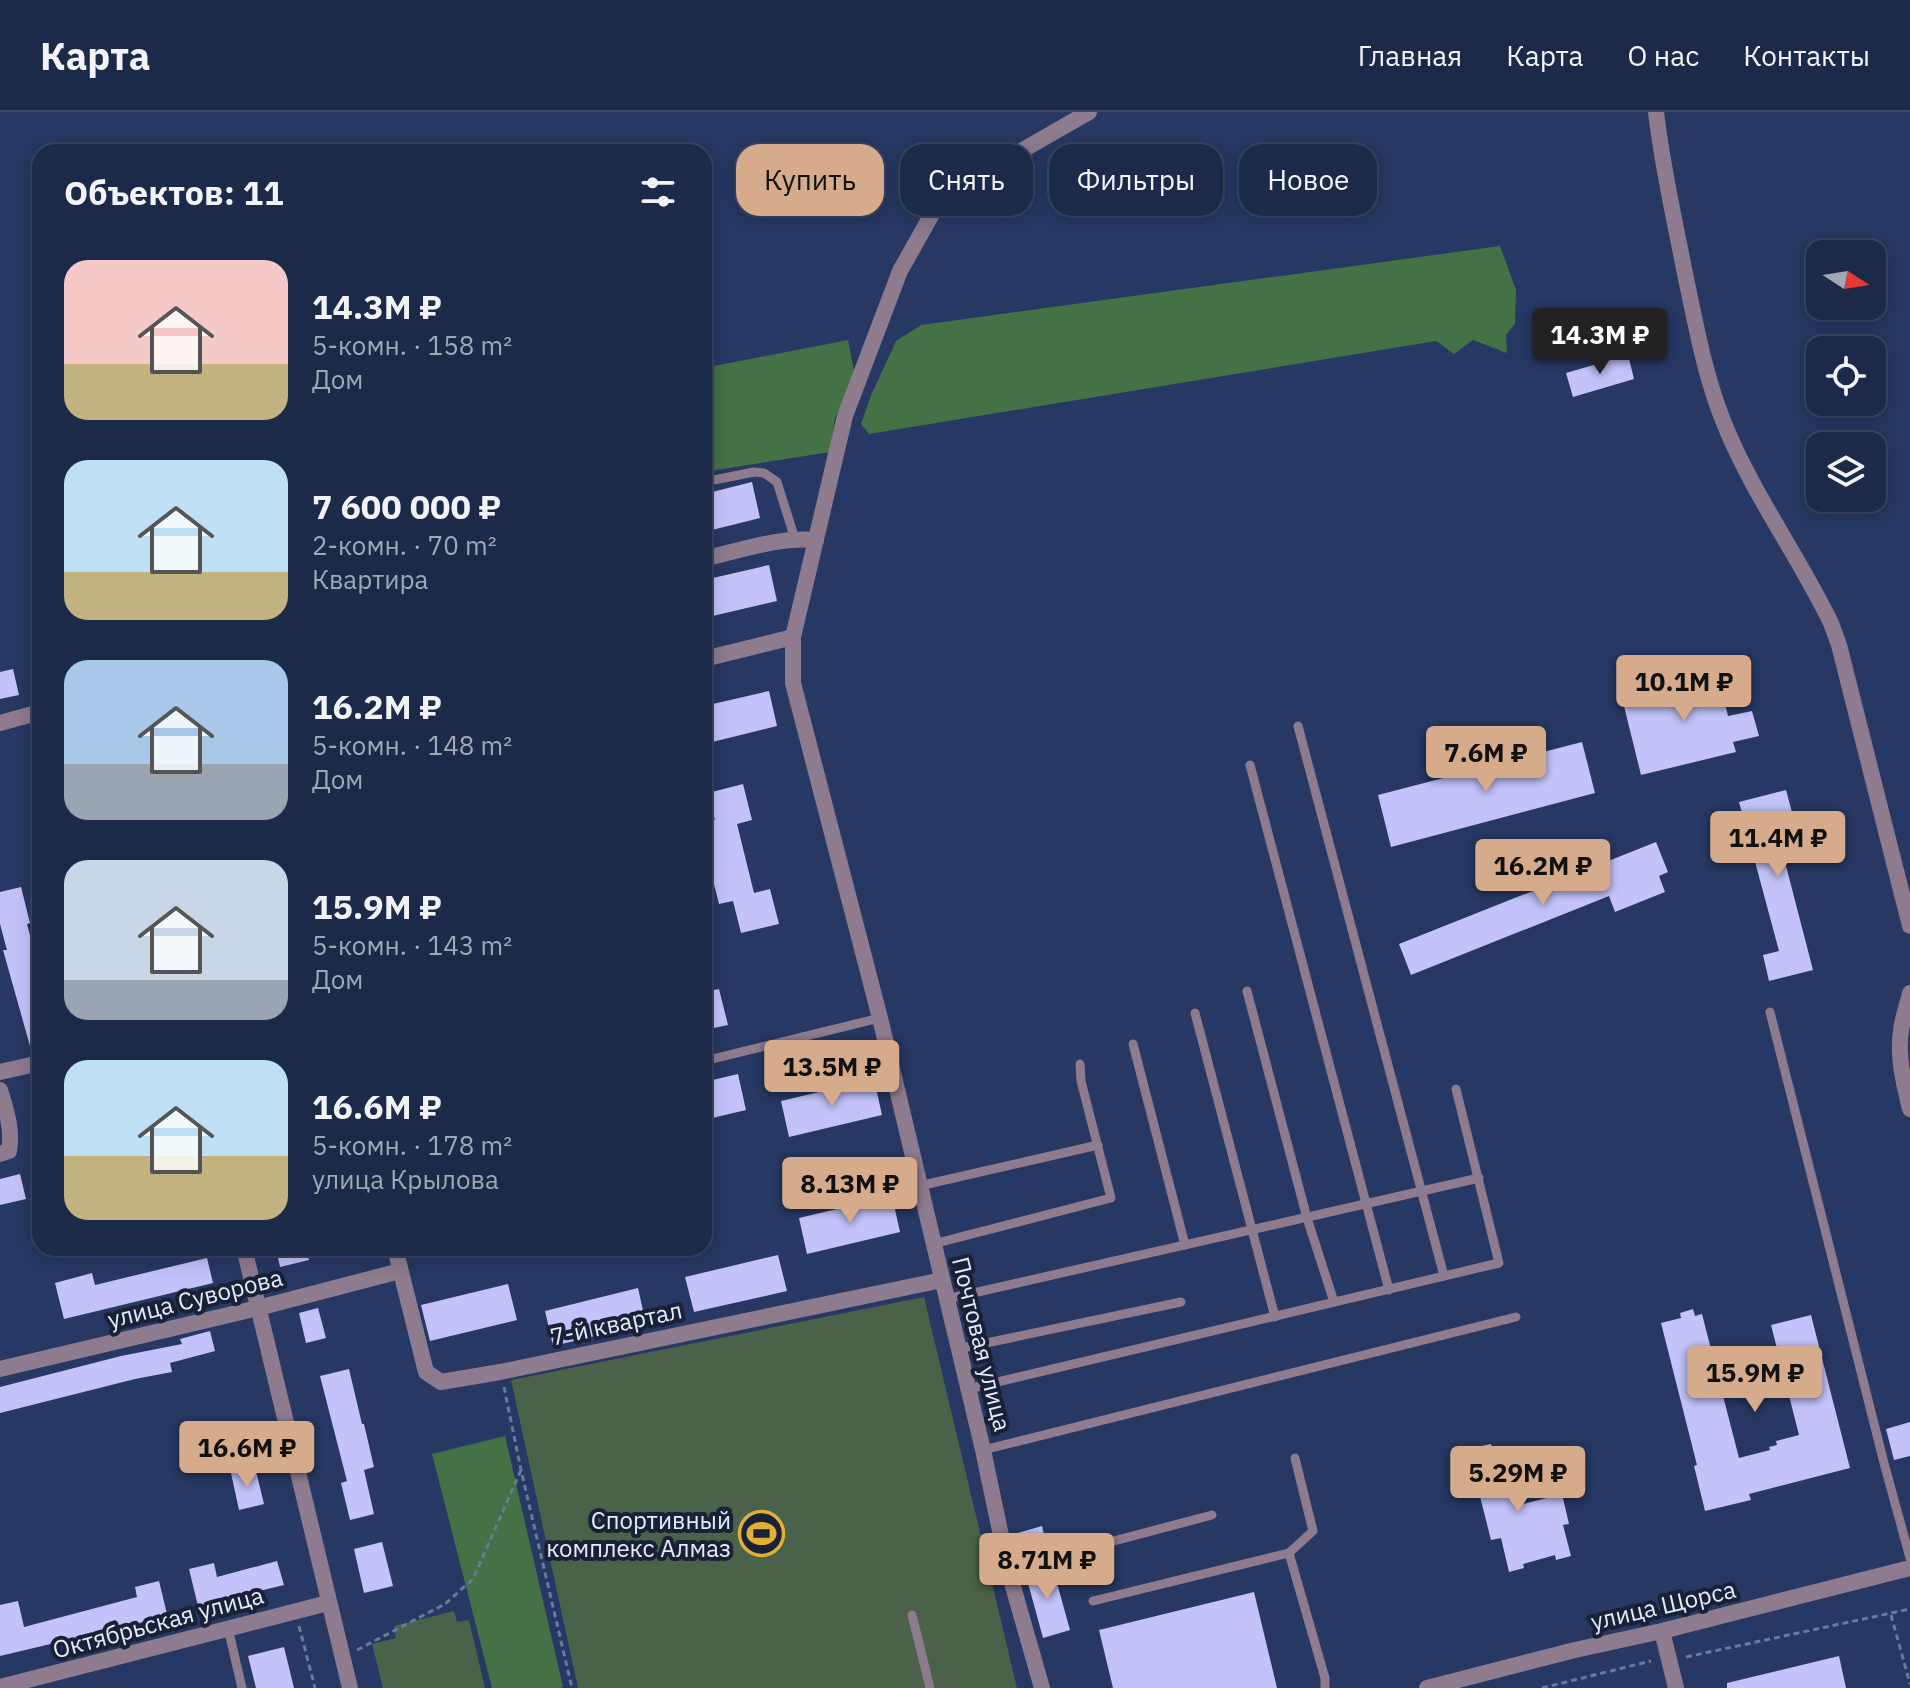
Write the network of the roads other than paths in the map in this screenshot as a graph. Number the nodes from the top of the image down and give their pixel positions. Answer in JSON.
{"nodes":[{"id":1,"x":1089,"y":112,"type":"edge"},
{"id":2,"x":1656,"y":112,"type":"edge"},
{"id":3,"x":712,"y":480,"type":"edge"},
{"id":4,"x":795,"y":539,"type":"junction"},
{"id":5,"x":816,"y":540,"type":"junction"},
{"id":6,"x":712,"y":557,"type":"edge"},
{"id":7,"x":793,"y":637,"type":"junction"},
{"id":8,"x":712,"y":657,"type":"edge"},
{"id":9,"x":32,"y":714,"type":"edge"},
{"id":10,"x":0,"y":723,"type":"edge"},
{"id":11,"x":1298,"y":726,"type":"dead end"},
{"id":12,"x":1250,"y":765,"type":"dead end"},
{"id":13,"x":1910,"y":926,"type":"edge"},
{"id":14,"x":1247,"y":991,"type":"dead end"},
{"id":15,"x":1910,"y":993,"type":"edge"},
{"id":16,"x":1770,"y":1012,"type":"dead end"},
{"id":17,"x":1195,"y":1013,"type":"dead end"},
{"id":18,"x":880,"y":1018,"type":"junction"},
{"id":19,"x":1133,"y":1044,"type":"dead end"},
{"id":20,"x":712,"y":1059,"type":"edge"},
{"id":21,"x":1080,"y":1064,"type":"dead end"},
{"id":22,"x":32,"y":1065,"type":"edge"},
{"id":23,"x":0,"y":1072,"type":"edge"},
{"id":24,"x":1456,"y":1089,"type":"dead end"},
{"id":25,"x":0,"y":1090,"type":"edge"},
{"id":26,"x":1910,"y":1109,"type":"edge"},
{"id":27,"x":1098,"y":1145,"type":"junction"},
{"id":28,"x":0,"y":1154,"type":"edge"},
{"id":29,"x":1479,"y":1178,"type":"junction"},
{"id":30,"x":919,"y":1186,"type":"junction"},
{"id":31,"x":1421,"y":1192,"type":"junction"},
{"id":32,"x":1367,"y":1204,"type":"junction"},
{"id":33,"x":1307,"y":1218,"type":"junction"},
{"id":34,"x":1251,"y":1230,"type":"junction"},
{"id":35,"x":933,"y":1244,"type":"junction"},
{"id":36,"x":1185,"y":1245,"type":"junction"},
{"id":37,"x":246,"y":1256,"type":"edge"},
{"id":38,"x":397,"y":1256,"type":"edge"},
{"id":39,"x":400,"y":1271,"type":"junction"},
{"id":40,"x":1444,"y":1276,"type":"junction"},
{"id":41,"x":942,"y":1280,"type":"junction"},
{"id":42,"x":1389,"y":1290,"type":"junction"},
{"id":43,"x":947,"y":1299,"type":"junction"},
{"id":44,"x":1181,"y":1302,"type":"dead end"},
{"id":45,"x":1334,"y":1302,"type":"junction"},
{"id":46,"x":258,"y":1308,"type":"junction"},
{"id":47,"x":1275,"y":1317,"type":"junction"},
{"id":48,"x":1516,"y":1317,"type":"dead end"},
{"id":49,"x":958,"y":1349,"type":"junction"},
{"id":50,"x":0,"y":1369,"type":"edge"},
{"id":51,"x":968,"y":1389,"type":"junction"},
{"id":52,"x":983,"y":1450,"type":"junction"},
{"id":53,"x":1295,"y":1458,"type":"dead end"},
{"id":54,"x":1212,"y":1515,"type":"dead end"},
{"id":55,"x":1289,"y":1553,"type":"junction"},
{"id":56,"x":1910,"y":1558,"type":"edge"},
{"id":57,"x":1910,"y":1568,"type":"edge"},
{"id":58,"x":1008,"y":1569,"type":"junction"},
{"id":59,"x":1093,"y":1601,"type":"dead end"},
{"id":60,"x":328,"y":1603,"type":"junction"},
{"id":61,"x":912,"y":1615,"type":"dead end"},
{"id":62,"x":228,"y":1628,"type":"junction"},
{"id":63,"x":1662,"y":1631,"type":"junction"},
{"id":64,"x":0,"y":1687,"type":"edge"},
{"id":65,"x":242,"y":1688,"type":"edge"},
{"id":66,"x":350,"y":1688,"type":"edge"},
{"id":67,"x":930,"y":1688,"type":"edge"},
{"id":68,"x":1042,"y":1688,"type":"edge"},
{"id":69,"x":1325,"y":1688,"type":"edge"},
{"id":70,"x":1427,"y":1688,"type":"edge"},
{"id":71,"x":1676,"y":1688,"type":"edge"}],
"edges":[{"from":1,"to":5,"type":"street","name":"Почтовая улица"},
{"from":2,"to":13,"type":"street"},
{"from":3,"to":4,"type":"lane"},
{"from":4,"to":5,"type":"street"},
{"from":4,"to":6,"type":"street"},
{"from":5,"to":7,"type":"street","name":"Почтовая улица"},
{"from":7,"to":8,"type":"street"},
{"from":7,"to":18,"type":"street","name":"Почтовая улица"},
{"from":9,"to":10,"type":"street"},
{"from":11,"to":31,"type":"lane"},
{"from":12,"to":32,"type":"lane"},
{"from":14,"to":33,"type":"lane"},
{"from":15,"to":26,"type":"street"},
{"from":16,"to":56,"type":"lane"},
{"from":17,"to":34,"type":"lane"},
{"from":18,"to":20,"type":"lane"},
{"from":18,"to":30,"type":"street","name":"Почтовая улица"},
{"from":19,"to":36,"type":"lane"},
{"from":21,"to":27,"type":"lane"},
{"from":22,"to":23,"type":"street"},
{"from":24,"to":29,"type":"lane"},
{"from":25,"to":28,"type":"street"},
{"from":27,"to":30,"type":"lane"},
{"from":27,"to":35,"type":"lane"},
{"from":29,"to":31,"type":"lane"},
{"from":29,"to":40,"type":"lane"},
{"from":30,"to":35,"type":"street","name":"Почтовая улица"},
{"from":31,"to":32,"type":"lane"},
{"from":31,"to":40,"type":"lane"},
{"from":32,"to":33,"type":"lane"},
{"from":32,"to":42,"type":"lane"},
{"from":33,"to":34,"type":"lane"},
{"from":33,"to":45,"type":"lane"},
{"from":34,"to":36,"type":"lane"},
{"from":34,"to":47,"type":"lane"},
{"from":35,"to":41,"type":"street","name":"Почтовая улица"},
{"from":36,"to":43,"type":"lane"},
{"from":37,"to":46,"type":"street"},
{"from":38,"to":39,"type":"street","name":"7-й квартал"},
{"from":39,"to":41,"type":"street","name":"7-й квартал"},
{"from":39,"to":46,"type":"street","name":"улица Суворова"},
{"from":40,"to":42,"type":"lane"},
{"from":41,"to":43,"type":"street","name":"Почтовая улица"},
{"from":42,"to":45,"type":"lane"},
{"from":43,"to":49,"type":"street","name":"Почтовая улица"},
{"from":44,"to":49,"type":"lane"},
{"from":45,"to":47,"type":"lane"},
{"from":46,"to":50,"type":"street","name":"улица Суворова"},
{"from":46,"to":60,"type":"street"},
{"from":47,"to":51,"type":"lane"},
{"from":48,"to":52,"type":"lane"},
{"from":49,"to":51,"type":"street","name":"Почтовая улица"},
{"from":51,"to":52,"type":"street","name":"Почтовая улица"},
{"from":52,"to":58,"type":"street","name":"Почтовая улица"},
{"from":53,"to":55,"type":"lane"},
{"from":54,"to":58,"type":"lane"},
{"from":55,"to":59,"type":"lane"},
{"from":55,"to":69,"type":"lane"},
{"from":57,"to":63,"type":"street","name":"улица Щорса"},
{"from":58,"to":68,"type":"street","name":"Почтовая улица"},
{"from":60,"to":62,"type":"street","name":"Октябрьская улица"},
{"from":60,"to":66,"type":"street"},
{"from":61,"to":67,"type":"lane"},
{"from":62,"to":64,"type":"street","name":"Октябрьская улица"},
{"from":62,"to":65,"type":"lane"},
{"from":63,"to":70,"type":"street","name":"улица Щорса"},
{"from":63,"to":71,"type":"street"}]}
